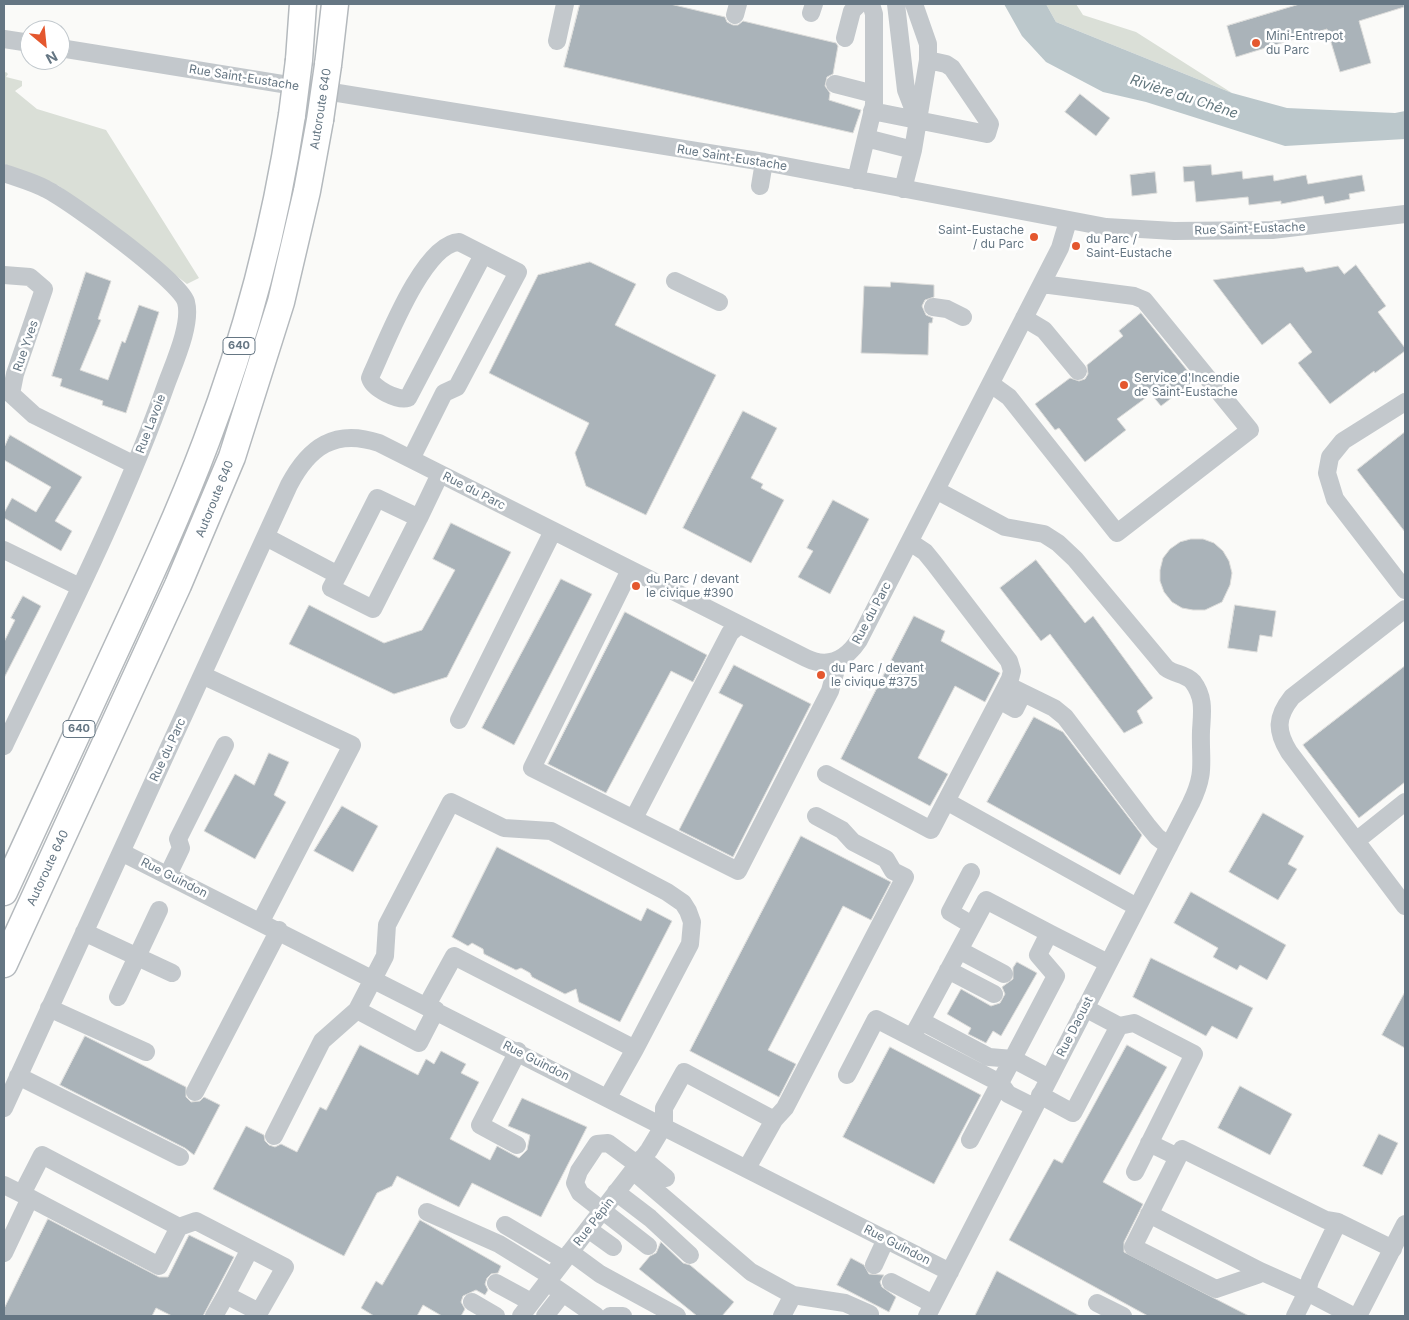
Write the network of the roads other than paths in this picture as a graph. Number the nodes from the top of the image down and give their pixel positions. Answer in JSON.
{"nodes":[{"id":1,"x":303,"y":4,"type":"edge"},
{"id":2,"x":335,"y":4,"type":"edge"},
{"id":3,"x":565,"y":4,"type":"edge"},
{"id":4,"x":859,"y":4,"type":"edge"},
{"id":5,"x":871,"y":4,"type":"edge"},
{"id":6,"x":897,"y":4,"type":"edge"},
{"id":7,"x":914,"y":4,"type":"edge"},
{"id":8,"x":845,"y":38,"type":"dead end"},
{"id":9,"x":4,"y":39,"type":"edge"},
{"id":10,"x":20,"y":41,"type":"edge"},
{"id":11,"x":556,"y":41,"type":"dead end"},
{"id":12,"x":70,"y":50,"type":"edge"},
{"id":13,"x":928,"y":60,"type":"junction"},
{"id":14,"x":835,"y":84,"type":"dead end"},
{"id":15,"x":873,"y":103,"type":"junction"},
{"id":16,"x":918,"y":122,"type":"junction"},
{"id":17,"x":866,"y":138,"type":"junction"},
{"id":18,"x":913,"y":150,"type":"junction"},
{"id":19,"x":764,"y":162,"type":"junction"},
{"id":20,"x":4,"y":173,"type":"edge"},
{"id":21,"x":856,"y":180,"type":"junction"},
{"id":22,"x":760,"y":186,"type":"dead end"},
{"id":23,"x":904,"y":189,"type":"junction"},
{"id":24,"x":1405,"y":214,"type":"edge"},
{"id":25,"x":1068,"y":221,"type":"junction"},
{"id":26,"x":483,"y":255,"type":"junction"},
{"id":27,"x":4,"y":275,"type":"edge"},
{"id":28,"x":675,"y":281,"type":"dead end"},
{"id":29,"x":1042,"y":284,"type":"junction"},
{"id":30,"x":719,"y":302,"type":"dead end"},
{"id":31,"x":933,"y":307,"type":"dead end"},
{"id":32,"x":963,"y":317,"type":"dead end"},
{"id":33,"x":1024,"y":318,"type":"junction"},
{"id":34,"x":1078,"y":371,"type":"dead end"},
{"id":35,"x":991,"y":384,"type":"junction"},
{"id":36,"x":1405,"y":402,"type":"edge"},
{"id":37,"x":411,"y":459,"type":"junction"},
{"id":38,"x":135,"y":465,"type":"junction"},
{"id":39,"x":440,"y":474,"type":"junction"},
{"id":40,"x":936,"y":490,"type":"junction"},
{"id":41,"x":419,"y":518,"type":"junction"},
{"id":42,"x":554,"y":531,"type":"junction"},
{"id":43,"x":266,"y":537,"type":"junction"},
{"id":44,"x":910,"y":542,"type":"junction"},
{"id":45,"x":4,"y":550,"type":"edge"},
{"id":46,"x":630,"y":570,"type":"junction"},
{"id":47,"x":338,"y":575,"type":"junction"},
{"id":48,"x":80,"y":588,"type":"junction"},
{"id":49,"x":1405,"y":590,"type":"edge"},
{"id":50,"x":1405,"y":610,"type":"edge"},
{"id":51,"x":739,"y":625,"type":"junction"},
{"id":52,"x":831,"y":662,"type":"junction"},
{"id":53,"x":202,"y":675,"type":"junction"},
{"id":54,"x":1003,"y":692,"type":"junction"},
{"id":55,"x":459,"y":720,"type":"dead end"},
{"id":56,"x":225,"y":745,"type":"dead end"},
{"id":57,"x":4,"y":746,"type":"edge"},
{"id":58,"x":826,"y":774,"type":"dead end"},
{"id":59,"x":946,"y":802,"type":"junction"},
{"id":60,"x":1405,"y":802,"type":"edge"},
{"id":61,"x":816,"y":816,"type":"dead end"},
{"id":62,"x":634,"y":818,"type":"junction"},
{"id":63,"x":1356,"y":841,"type":"junction"},
{"id":64,"x":1168,"y":846,"type":"junction"},
{"id":65,"x":121,"y":852,"type":"junction"},
{"id":66,"x":972,"y":872,"type":"dead end"},
{"id":67,"x":168,"y":875,"type":"junction"},
{"id":68,"x":4,"y":892,"type":"edge"},
{"id":69,"x":1405,"y":906,"type":"edge"},
{"id":70,"x":1137,"y":907,"type":"junction"},
{"id":71,"x":159,"y":910,"type":"dead end"},
{"id":72,"x":261,"y":921,"type":"junction"},
{"id":73,"x":972,"y":925,"type":"junction"},
{"id":74,"x":279,"y":930,"type":"junction"},
{"id":75,"x":84,"y":932,"type":"junction"},
{"id":76,"x":1049,"y":933,"type":"junction"},
{"id":77,"x":958,"y":950,"type":"junction"},
{"id":78,"x":137,"y":957,"type":"junction"},
{"id":79,"x":4,"y":964,"type":"edge"},
{"id":80,"x":1108,"y":964,"type":"junction"},
{"id":81,"x":948,"y":970,"type":"junction"},
{"id":82,"x":172,"y":972,"type":"dead end"},
{"id":83,"x":1004,"y":974,"type":"dead end"},
{"id":84,"x":374,"y":979,"type":"junction"},
{"id":85,"x":994,"y":994,"type":"dead end"},
{"id":86,"x":118,"y":997,"type":"dead end"},
{"id":87,"x":50,"y":1008,"type":"junction"},
{"id":88,"x":432,"y":1008,"type":"junction"},
{"id":89,"x":1085,"y":1008,"type":"junction"},
{"id":90,"x":356,"y":1010,"type":"junction"},
{"id":91,"x":921,"y":1021,"type":"junction"},
{"id":92,"x":1119,"y":1026,"type":"junction"},
{"id":93,"x":913,"y":1037,"type":"junction"},
{"id":94,"x":635,"y":1049,"type":"junction"},
{"id":95,"x":518,"y":1051,"type":"junction"},
{"id":96,"x":146,"y":1052,"type":"dead end"},
{"id":97,"x":1013,"y":1058,"type":"junction"},
{"id":98,"x":847,"y":1075,"type":"dead end"},
{"id":99,"x":18,"y":1076,"type":"junction"},
{"id":100,"x":1049,"y":1078,"type":"junction"},
{"id":101,"x":1000,"y":1083,"type":"junction"},
{"id":102,"x":195,"y":1092,"type":"dead end"},
{"id":103,"x":608,"y":1097,"type":"junction"},
{"id":104,"x":1037,"y":1101,"type":"junction"},
{"id":105,"x":4,"y":1108,"type":"edge"},
{"id":106,"x":774,"y":1120,"type":"junction"},
{"id":107,"x":664,"y":1125,"type":"junction"},
{"id":108,"x":274,"y":1136,"type":"dead end"},
{"id":109,"x":970,"y":1140,"type":"dead end"},
{"id":110,"x":1150,"y":1143,"type":"junction"},
{"id":111,"x":517,"y":1145,"type":"dead end"},
{"id":112,"x":180,"y":1157,"type":"dead end"},
{"id":113,"x":1178,"y":1158,"type":"junction"},
{"id":114,"x":638,"y":1165,"type":"junction"},
{"id":115,"x":747,"y":1168,"type":"junction"},
{"id":116,"x":1135,"y":1172,"type":"dead end"},
{"id":117,"x":666,"y":1178,"type":"dead end"},
{"id":118,"x":4,"y":1185,"type":"edge"},
{"id":119,"x":616,"y":1192,"type":"junction"},
{"id":120,"x":26,"y":1196,"type":"junction"},
{"id":121,"x":602,"y":1210,"type":"junction"},
{"id":122,"x":427,"y":1212,"type":"dead end"},
{"id":123,"x":1149,"y":1214,"type":"junction"},
{"id":124,"x":1338,"y":1222,"type":"junction"},
{"id":125,"x":1405,"y":1224,"type":"edge"},
{"id":126,"x":505,"y":1225,"type":"dead end"},
{"id":127,"x":179,"y":1227,"type":"junction"},
{"id":128,"x":588,"y":1229,"type":"junction"},
{"id":129,"x":886,"y":1239,"type":"junction"},
{"id":130,"x":648,"y":1246,"type":"dead end"},
{"id":131,"x":613,"y":1247,"type":"dead end"},
{"id":132,"x":250,"y":1249,"type":"junction"},
{"id":133,"x":1393,"y":1249,"type":"junction"},
{"id":134,"x":4,"y":1253,"type":"edge"},
{"id":135,"x":690,"y":1255,"type":"dead end"},
{"id":136,"x":567,"y":1256,"type":"junction"},
{"id":137,"x":874,"y":1264,"type":"dead end"},
{"id":138,"x":1260,"y":1271,"type":"junction"},
{"id":139,"x":950,"y":1272,"type":"junction"},
{"id":140,"x":550,"y":1279,"type":"junction"},
{"id":141,"x":891,"y":1282,"type":"dead end"},
{"id":142,"x":496,"y":1283,"type":"dead end"},
{"id":143,"x":1307,"y":1292,"type":"junction"},
{"id":144,"x":563,"y":1293,"type":"junction"},
{"id":145,"x":226,"y":1295,"type":"junction"},
{"id":146,"x":793,"y":1295,"type":"junction"},
{"id":147,"x":472,"y":1302,"type":"dead end"},
{"id":148,"x":531,"y":1302,"type":"junction"},
{"id":149,"x":1097,"y":1303,"type":"dead end"},
{"id":150,"x":930,"y":1310,"type":"edge"},
{"id":151,"x":258,"y":1314,"type":"edge"},
{"id":152,"x":870,"y":1314,"type":"dead end"},
{"id":153,"x":214,"y":1316,"type":"edge"},
{"id":154,"x":496,"y":1316,"type":"edge"},
{"id":155,"x":520,"y":1316,"type":"edge"},
{"id":156,"x":545,"y":1316,"type":"edge"},
{"id":157,"x":596,"y":1316,"type":"edge"},
{"id":158,"x":610,"y":1316,"type":"edge"},
{"id":159,"x":623,"y":1316,"type":"edge"},
{"id":160,"x":677,"y":1316,"type":"edge"},
{"id":161,"x":782,"y":1316,"type":"edge"},
{"id":162,"x":1123,"y":1316,"type":"edge"},
{"id":163,"x":1295,"y":1316,"type":"edge"},
{"id":164,"x":1353,"y":1316,"type":"edge"},
{"id":165,"x":1358,"y":1316,"type":"edge"}],
"edges":[{"from":1,"to":68,"type":"highway","number":"640","bridge":true},
{"from":2,"to":79,"type":"highway","name":"Autoroute 640","number":"640","bridge":true},
{"from":3,"to":11,"type":"street"},
{"from":4,"to":8,"type":"street"},
{"from":5,"to":15,"type":"street"},
{"from":6,"to":16,"type":"street"},
{"from":7,"to":13,"type":"street"},
{"from":9,"to":10,"type":"street"},
{"from":12,"to":19,"type":"street","name":"Rue Saint-Eustache"},
{"from":13,"to":16,"type":"street"},
{"from":13,"to":16,"type":"street"},
{"from":14,"to":15,"type":"street"},
{"from":15,"to":16,"type":"street"},
{"from":15,"to":17,"type":"street"},
{"from":16,"to":18,"type":"street"},
{"from":17,"to":18,"type":"street"},
{"from":17,"to":21,"type":"street"},
{"from":18,"to":23,"type":"street"},
{"from":19,"to":21,"type":"street","name":"Rue Saint-Eustache"},
{"from":19,"to":22,"type":"street"},
{"from":20,"to":38,"type":"street","name":"Rue Lavoie"},
{"from":21,"to":23,"type":"street","name":"Rue Saint-Eustache"},
{"from":23,"to":25,"type":"street","name":"Rue Saint-Eustache"},
{"from":24,"to":25,"type":"street","name":"Rue Saint-Eustache"},
{"from":25,"to":29,"type":"street","name":"Rue du Parc"},
{"from":26,"to":26,"type":"street"},
{"from":26,"to":37,"type":"street"},
{"from":27,"to":38,"type":"street","name":"Rue Yves"},
{"from":28,"to":30,"type":"street"},
{"from":29,"to":33,"type":"street","name":"Rue du Parc"},
{"from":29,"to":35,"type":"street"},
{"from":31,"to":32,"type":"street"},
{"from":33,"to":34,"type":"street"},
{"from":33,"to":35,"type":"street","name":"Rue du Parc"},
{"from":35,"to":40,"type":"street","name":"Rue du Parc"},
{"from":36,"to":49,"type":"street"},
{"from":37,"to":39,"type":"street","name":"Rue du Parc"},
{"from":37,"to":43,"type":"street","name":"Rue du Parc"},
{"from":38,"to":48,"type":"street","name":"Rue Lavoie"},
{"from":39,"to":41,"type":"street"},
{"from":39,"to":42,"type":"street","name":"Rue du Parc"},
{"from":40,"to":44,"type":"street","name":"Rue du Parc"},
{"from":40,"to":64,"type":"street","name":"Rue Daoust"},
{"from":41,"to":47,"type":"street"},
{"from":41,"to":47,"type":"street"},
{"from":42,"to":46,"type":"street","name":"Rue du Parc"},
{"from":42,"to":55,"type":"street"},
{"from":43,"to":47,"type":"street"},
{"from":43,"to":53,"type":"street","name":"Rue du Parc"},
{"from":44,"to":52,"type":"street","name":"Rue du Parc"},
{"from":44,"to":54,"type":"street"},
{"from":45,"to":48,"type":"street"},
{"from":46,"to":51,"type":"street","name":"Rue du Parc"},
{"from":46,"to":62,"type":"street"},
{"from":48,"to":57,"type":"street","name":"Rue Lavoie"},
{"from":50,"to":63,"type":"street"},
{"from":51,"to":52,"type":"street","name":"Rue du Parc"},
{"from":51,"to":62,"type":"street"},
{"from":52,"to":62,"type":"street"},
{"from":53,"to":65,"type":"street","name":"Rue du Parc"},
{"from":53,"to":72,"type":"street"},
{"from":54,"to":59,"type":"street"},
{"from":54,"to":64,"type":"street"},
{"from":56,"to":67,"type":"street"},
{"from":58,"to":59,"type":"street"},
{"from":59,"to":70,"type":"street"},
{"from":60,"to":63,"type":"street"},
{"from":61,"to":106,"type":"street"},
{"from":63,"to":69,"type":"street"},
{"from":64,"to":70,"type":"street","name":"Rue Daoust"},
{"from":65,"to":67,"type":"street","name":"Rue Guindon"},
{"from":65,"to":75,"type":"street","name":"Rue du Parc"},
{"from":66,"to":73,"type":"street"},
{"from":67,"to":72,"type":"street","name":"Rue Guindon"},
{"from":70,"to":80,"type":"street","name":"Rue Daoust"},
{"from":71,"to":78,"type":"street"},
{"from":72,"to":74,"type":"street","name":"Rue Guindon"},
{"from":73,"to":76,"type":"street"},
{"from":73,"to":77,"type":"street"},
{"from":74,"to":84,"type":"street","name":"Rue Guindon"},
{"from":74,"to":102,"type":"street"},
{"from":75,"to":78,"type":"street"},
{"from":75,"to":87,"type":"street","name":"Rue du Parc"},
{"from":76,"to":80,"type":"street"},
{"from":76,"to":97,"type":"street"},
{"from":77,"to":81,"type":"street"},
{"from":77,"to":83,"type":"street"},
{"from":78,"to":82,"type":"street"},
{"from":78,"to":86,"type":"street"},
{"from":80,"to":89,"type":"street","name":"Rue Daoust"},
{"from":81,"to":85,"type":"street"},
{"from":81,"to":91,"type":"street"},
{"from":84,"to":88,"type":"street","name":"Rue Guindon"},
{"from":84,"to":90,"type":"street"},
{"from":84,"to":94,"type":"street"},
{"from":87,"to":96,"type":"street"},
{"from":87,"to":99,"type":"street","name":"Rue du Parc"},
{"from":88,"to":90,"type":"street"},
{"from":88,"to":94,"type":"street"},
{"from":88,"to":95,"type":"street","name":"Rue Guindon"},
{"from":89,"to":92,"type":"street"},
{"from":89,"to":100,"type":"street","name":"Rue Daoust"},
{"from":90,"to":108,"type":"street"},
{"from":91,"to":93,"type":"street"},
{"from":91,"to":97,"type":"street"},
{"from":92,"to":104,"type":"street"},
{"from":92,"to":110,"type":"street"},
{"from":93,"to":98,"type":"street"},
{"from":93,"to":101,"type":"street"},
{"from":94,"to":103,"type":"street"},
{"from":95,"to":103,"type":"street","name":"Rue Guindon"},
{"from":95,"to":111,"type":"street"},
{"from":97,"to":100,"type":"street"},
{"from":97,"to":101,"type":"street"},
{"from":99,"to":105,"type":"street","name":"Rue du Parc"},
{"from":99,"to":112,"type":"street"},
{"from":100,"to":104,"type":"street","name":"Rue Daoust"},
{"from":101,"to":104,"type":"street"},
{"from":101,"to":109,"type":"street"},
{"from":103,"to":107,"type":"street","name":"Rue Guindon"},
{"from":104,"to":139,"type":"street","name":"Rue Daoust"},
{"from":106,"to":107,"type":"street"},
{"from":106,"to":115,"type":"street"},
{"from":107,"to":114,"type":"street","name":"Rue Pépin"},
{"from":107,"to":115,"type":"street","name":"Rue Guindon"},
{"from":110,"to":113,"type":"street"},
{"from":110,"to":116,"type":"street"},
{"from":113,"to":123,"type":"street"},
{"from":113,"to":124,"type":"street"},
{"from":114,"to":117,"type":"street"},
{"from":114,"to":119,"type":"street","name":"Rue Pépin"},
{"from":114,"to":121,"type":"street"},
{"from":114,"to":146,"type":"street"},
{"from":115,"to":129,"type":"street","name":"Rue Guindon"},
{"from":118,"to":120,"type":"street"},
{"from":119,"to":121,"type":"street","name":"Rue Pépin"},
{"from":119,"to":135,"type":"street"},
{"from":120,"to":127,"type":"street"},
{"from":120,"to":127,"type":"street"},
{"from":120,"to":134,"type":"street"},
{"from":121,"to":128,"type":"street","name":"Rue Pépin"},
{"from":121,"to":130,"type":"street"},
{"from":122,"to":140,"type":"street"},
{"from":123,"to":138,"type":"street"},
{"from":123,"to":138,"type":"street"},
{"from":124,"to":133,"type":"street"},
{"from":124,"to":143,"type":"street"},
{"from":125,"to":133,"type":"street"},
{"from":126,"to":136,"type":"street"},
{"from":127,"to":132,"type":"street"},
{"from":128,"to":131,"type":"street"},
{"from":128,"to":136,"type":"street","name":"Rue Pépin"},
{"from":129,"to":137,"type":"street"},
{"from":129,"to":139,"type":"street","name":"Rue Guindon"},
{"from":132,"to":145,"type":"street"},
{"from":132,"to":151,"type":"street"},
{"from":133,"to":165,"type":"street"},
{"from":136,"to":140,"type":"street","name":"Rue Pépin"},
{"from":136,"to":160,"type":"street"},
{"from":138,"to":143,"type":"street"},
{"from":139,"to":150,"type":"street","name":"Rue Daoust"},
{"from":140,"to":144,"type":"street"},
{"from":140,"to":148,"type":"street","name":"Rue Pépin"},
{"from":141,"to":150,"type":"street"},
{"from":142,"to":148,"type":"street"},
{"from":143,"to":163,"type":"street"},
{"from":143,"to":164,"type":"street"},
{"from":144,"to":156,"type":"street"},
{"from":144,"to":157,"type":"street"},
{"from":145,"to":151,"type":"street"},
{"from":145,"to":153,"type":"street"},
{"from":146,"to":152,"type":"street"},
{"from":146,"to":161,"type":"street"},
{"from":147,"to":154,"type":"street"},
{"from":148,"to":155,"type":"street","name":"Rue Pépin"},
{"from":149,"to":162,"type":"street"},
{"from":158,"to":159,"type":"street"}]}
